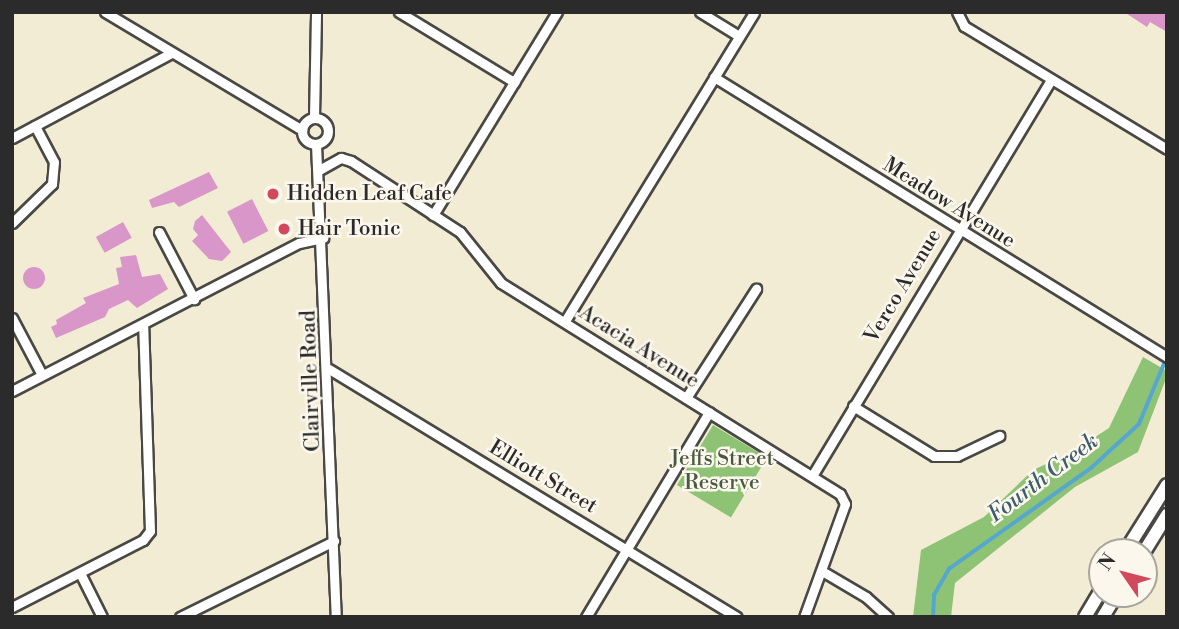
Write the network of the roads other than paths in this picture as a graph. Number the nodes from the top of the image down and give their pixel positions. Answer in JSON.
{"nodes":[{"id":1,"x":105,"y":12,"type":"edge"},
{"id":2,"x":316,"y":12,"type":"edge"},
{"id":3,"x":399,"y":12,"type":"edge"},
{"id":4,"x":557,"y":12,"type":"edge"},
{"id":5,"x":700,"y":12,"type":"edge"},
{"id":6,"x":754,"y":12,"type":"edge"},
{"id":7,"x":957,"y":12,"type":"edge"},
{"id":8,"x":120,"y":16,"type":"edge"},
{"id":9,"x":739,"y":36,"type":"junction"},
{"id":10,"x":172,"y":53,"type":"junction"},
{"id":11,"x":713,"y":77,"type":"junction"},
{"id":12,"x":1050,"y":81,"type":"junction"},
{"id":13,"x":514,"y":82,"type":"junction"},
{"id":14,"x":314,"y":118,"type":"junction"},
{"id":15,"x":36,"y":126,"type":"junction"},
{"id":16,"x":302,"y":130,"type":"junction"},
{"id":17,"x":12,"y":138,"type":"edge"},
{"id":18,"x":316,"y":144,"type":"junction"},
{"id":19,"x":1167,"y":149,"type":"edge"},
{"id":20,"x":319,"y":170,"type":"junction"},
{"id":21,"x":433,"y":215,"type":"junction"},
{"id":22,"x":12,"y":223,"type":"edge"},
{"id":23,"x":957,"y":229,"type":"junction"},
{"id":24,"x":159,"y":232,"type":"dead end"},
{"id":25,"x":323,"y":238,"type":"junction"},
{"id":26,"x":756,"y":289,"type":"dead end"},
{"id":27,"x":194,"y":299,"type":"junction"},
{"id":28,"x":12,"y":318,"type":"edge"},
{"id":29,"x":565,"y":321,"type":"junction"},
{"id":30,"x":143,"y":325,"type":"junction"},
{"id":31,"x":1167,"y":357,"type":"edge"},
{"id":32,"x":329,"y":369,"type":"junction"},
{"id":33,"x":43,"y":375,"type":"junction"},
{"id":34,"x":12,"y":391,"type":"edge"},
{"id":35,"x":686,"y":398,"type":"junction"},
{"id":36,"x":853,"y":406,"type":"junction"},
{"id":37,"x":709,"y":412,"type":"junction"},
{"id":38,"x":999,"y":436,"type":"dead end"},
{"id":39,"x":811,"y":476,"type":"junction"},
{"id":40,"x":1167,"y":485,"type":"edge"},
{"id":41,"x":1167,"y":515,"type":"edge"},
{"id":42,"x":1134,"y":538,"type":"edge"},
{"id":43,"x":1153,"y":538,"type":"edge"},
{"id":44,"x":334,"y":541,"type":"junction"},
{"id":45,"x":627,"y":548,"type":"junction"},
{"id":46,"x":822,"y":571,"type":"junction"},
{"id":47,"x":80,"y":573,"type":"junction"},
{"id":48,"x":12,"y":607,"type":"edge"},
{"id":49,"x":102,"y":617,"type":"edge"},
{"id":50,"x":180,"y":617,"type":"edge"},
{"id":51,"x":336,"y":617,"type":"edge"},
{"id":52,"x":586,"y":617,"type":"edge"},
{"id":53,"x":737,"y":617,"type":"edge"},
{"id":54,"x":804,"y":617,"type":"edge"},
{"id":55,"x":888,"y":617,"type":"edge"}],
"edges":[{"from":1,"to":8,"type":"street"},
{"from":2,"to":14,"type":"street"},
{"from":3,"to":13,"type":"street"},
{"from":4,"to":13,"type":"street"},
{"from":5,"to":9,"type":"street"},
{"from":6,"to":9,"type":"street"},
{"from":7,"to":12,"type":"street"},
{"from":8,"to":10,"type":"street"},
{"from":9,"to":11,"type":"street"},
{"from":10,"to":15,"type":"street"},
{"from":10,"to":16,"type":"street"},
{"from":11,"to":23,"type":"street","name":"Meadow Avenue"},
{"from":11,"to":29,"type":"street"},
{"from":12,"to":19,"type":"street"},
{"from":12,"to":23,"type":"street","name":"Verco Avenue"},
{"from":13,"to":21,"type":"street"},
{"from":14,"to":16,"type":"street"},
{"from":14,"to":18,"type":"street"},
{"from":15,"to":17,"type":"street"},
{"from":15,"to":22,"type":"street"},
{"from":16,"to":18,"type":"street"},
{"from":18,"to":20,"type":"street","name":"Clairville Road"},
{"from":20,"to":21,"type":"street","name":"Acacia Avenue"},
{"from":20,"to":25,"type":"street","name":"Clairville Road"},
{"from":21,"to":29,"type":"street","name":"Acacia Avenue"},
{"from":23,"to":31,"type":"street","name":"Meadow Avenue"},
{"from":23,"to":36,"type":"street","name":"Verco Avenue"},
{"from":24,"to":27,"type":"street"},
{"from":25,"to":27,"type":"street"},
{"from":25,"to":32,"type":"street","name":"Clairville Road"},
{"from":26,"to":35,"type":"street"},
{"from":27,"to":30,"type":"street"},
{"from":28,"to":33,"type":"street"},
{"from":29,"to":35,"type":"street","name":"Acacia Avenue"},
{"from":30,"to":33,"type":"street"},
{"from":30,"to":47,"type":"street"},
{"from":32,"to":44,"type":"street","name":"Clairville Road"},
{"from":32,"to":45,"type":"street","name":"Elliott Street"},
{"from":33,"to":34,"type":"street"},
{"from":35,"to":37,"type":"street","name":"Acacia Avenue"},
{"from":36,"to":38,"type":"street"},
{"from":36,"to":39,"type":"street","name":"Verco Avenue"},
{"from":37,"to":39,"type":"street","name":"Acacia Avenue"},
{"from":37,"to":45,"type":"street"},
{"from":39,"to":46,"type":"street","name":"Acacia Avenue"},
{"from":40,"to":42,"type":"main road"},
{"from":41,"to":43,"type":"main road"},
{"from":44,"to":50,"type":"street"},
{"from":44,"to":51,"type":"street","name":"Clairville Road"},
{"from":45,"to":52,"type":"street"},
{"from":45,"to":53,"type":"street","name":"Elliott Street"},
{"from":46,"to":54,"type":"street"},
{"from":46,"to":55,"type":"street"},
{"from":47,"to":48,"type":"street"},
{"from":47,"to":49,"type":"street"}]}
